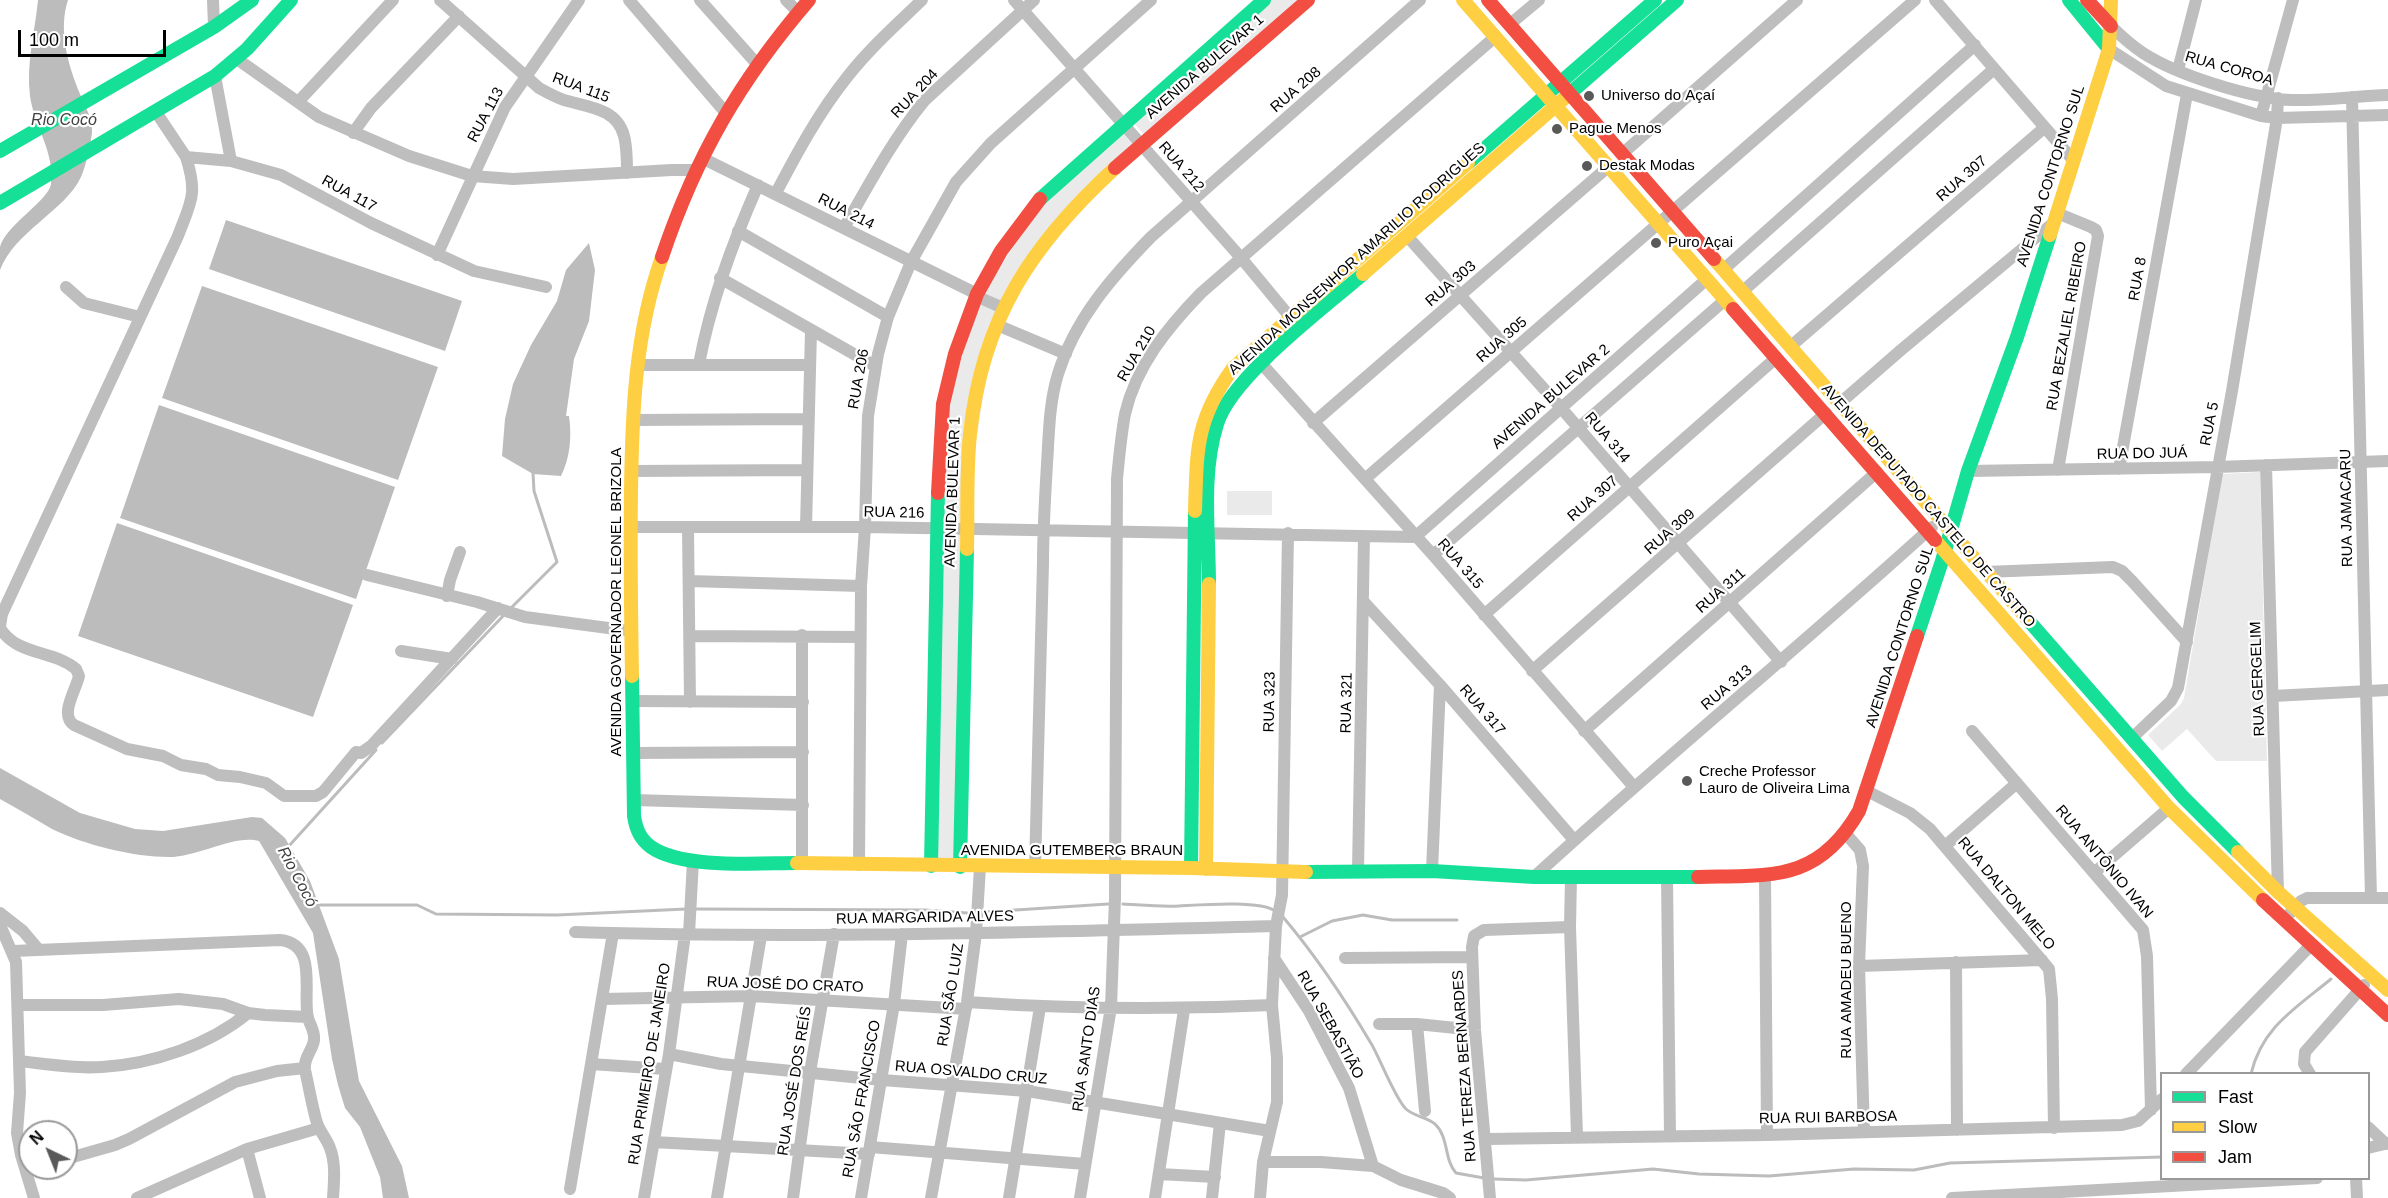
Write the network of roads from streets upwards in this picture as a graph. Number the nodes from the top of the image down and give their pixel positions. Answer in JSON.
{"nodes":[{"id":1,"x":213,"y":0,"type":"edge"},
{"id":2,"x":252,"y":0,"type":"edge"},
{"id":3,"x":291,"y":0,"type":"edge"},
{"id":4,"x":393,"y":0,"type":"edge"},
{"id":5,"x":440,"y":0,"type":"edge"},
{"id":6,"x":579,"y":0,"type":"edge"},
{"id":7,"x":628,"y":0,"type":"edge"},
{"id":8,"x":700,"y":0,"type":"edge"},
{"id":9,"x":786,"y":0,"type":"edge"},
{"id":10,"x":809,"y":0,"type":"edge"},
{"id":11,"x":922,"y":0,"type":"edge"},
{"id":12,"x":1014,"y":0,"type":"edge"},
{"id":13,"x":1034,"y":0,"type":"edge"},
{"id":14,"x":1151,"y":0,"type":"edge"},
{"id":15,"x":1264,"y":0,"type":"edge"},
{"id":16,"x":1308,"y":0,"type":"edge"},
{"id":17,"x":1420,"y":0,"type":"edge"},
{"id":18,"x":1463,"y":0,"type":"edge"},
{"id":19,"x":1488,"y":0,"type":"edge"},
{"id":20,"x":1539,"y":0,"type":"edge"},
{"id":21,"x":1655,"y":0,"type":"edge"},
{"id":22,"x":1677,"y":0,"type":"edge"},
{"id":23,"x":1797,"y":0,"type":"edge"},
{"id":24,"x":1915,"y":0,"type":"edge"},
{"id":25,"x":1935,"y":0,"type":"edge"},
{"id":26,"x":2069,"y":0,"type":"edge"},
{"id":27,"x":2087,"y":0,"type":"edge"},
{"id":28,"x":2111,"y":0,"type":"edge"},
{"id":29,"x":2196,"y":0,"type":"edge"},
{"id":30,"x":2293,"y":0,"type":"edge"},
{"id":31,"x":1023,"y":10,"type":"junction"},
{"id":32,"x":798,"y":12,"type":"junction"},
{"id":33,"x":459,"y":16,"type":"junction"},
{"id":34,"x":1627,"y":24,"type":"junction"},
{"id":35,"x":1509,"y":25,"type":"junction"},
{"id":36,"x":2111,"y":26,"type":"junction"},
{"id":37,"x":214,"y":27,"type":"junction"},
{"id":38,"x":1636,"y":35,"type":"junction"},
{"id":39,"x":1495,"y":37,"type":"junction"},
{"id":40,"x":1975,"y":45,"type":"junction"},
{"id":41,"x":2109,"y":49,"type":"junction"},
{"id":42,"x":237,"y":59,"type":"junction"},
{"id":43,"x":757,"y":64,"type":"junction"},
{"id":44,"x":1073,"y":69,"type":"junction"},
{"id":45,"x":1994,"y":69,"type":"junction"},
{"id":46,"x":2178,"y":70,"type":"junction"},
{"id":47,"x":215,"y":76,"type":"junction"},
{"id":48,"x":525,"y":77,"type":"junction"},
{"id":49,"x":1559,"y":84,"type":"junction"},
{"id":50,"x":2187,"y":94,"type":"junction"},
{"id":51,"x":1569,"y":95,"type":"junction"},
{"id":52,"x":2388,"y":95,"type":"edge"},
{"id":53,"x":2273,"y":97,"type":"junction"},
{"id":54,"x":2352,"y":97,"type":"junction"},
{"id":55,"x":1552,"y":101,"type":"junction"},
{"id":56,"x":298,"y":102,"type":"junction"},
{"id":57,"x":156,"y":112,"type":"junction"},
{"id":58,"x":726,"y":113,"type":"junction"},
{"id":59,"x":2388,"y":115,"type":"edge"},
{"id":60,"x":2261,"y":116,"type":"junction"},
{"id":61,"x":2352,"y":116,"type":"junction"},
{"id":62,"x":2277,"y":118,"type":"junction"},
{"id":63,"x":1123,"y":123,"type":"junction"},
{"id":64,"x":2044,"y":128,"type":"junction"},
{"id":65,"x":353,"y":133,"type":"junction"},
{"id":66,"x":1142,"y":144,"type":"junction"},
{"id":67,"x":0,"y":151,"type":"edge"},
{"id":68,"x":1622,"y":154,"type":"junction"},
{"id":69,"x":186,"y":157,"type":"junction"},
{"id":70,"x":2073,"y":160,"type":"junction"},
{"id":71,"x":231,"y":161,"type":"junction"},
{"id":72,"x":698,"y":164,"type":"junction"},
{"id":73,"x":1608,"y":167,"type":"junction"},
{"id":74,"x":627,"y":173,"type":"junction"},
{"id":75,"x":472,"y":176,"type":"junction"},
{"id":76,"x":758,"y":185,"type":"junction"},
{"id":77,"x":776,"y":194,"type":"junction"},
{"id":78,"x":1191,"y":202,"type":"junction"},
{"id":79,"x":0,"y":203,"type":"edge"},
{"id":80,"x":1673,"y":213,"type":"junction"},
{"id":81,"x":2055,"y":219,"type":"junction"},
{"id":82,"x":1658,"y":225,"type":"junction"},
{"id":83,"x":844,"y":228,"type":"junction"},
{"id":84,"x":738,"y":231,"type":"junction"},
{"id":85,"x":1407,"y":236,"type":"junction"},
{"id":86,"x":437,"y":255,"type":"junction"},
{"id":87,"x":1242,"y":259,"type":"junction"},
{"id":88,"x":912,"y":262,"type":"junction"},
{"id":89,"x":1724,"y":269,"type":"junction"},
{"id":90,"x":720,"y":278,"type":"junction"},
{"id":91,"x":1707,"y":279,"type":"junction"},
{"id":92,"x":66,"y":287,"type":"dead end"},
{"id":93,"x":546,"y":287,"type":"dead end"},
{"id":94,"x":1743,"y":291,"type":"junction"},
{"id":95,"x":976,"y":295,"type":"junction"},
{"id":96,"x":1461,"y":295,"type":"junction"},
{"id":97,"x":1725,"y":300,"type":"junction"},
{"id":98,"x":1004,"y":308,"type":"junction"},
{"id":99,"x":140,"y":316,"type":"junction"},
{"id":100,"x":888,"y":318,"type":"junction"},
{"id":101,"x":1296,"y":323,"type":"junction"},
{"id":102,"x":997,"y":326,"type":"junction"},
{"id":103,"x":811,"y":331,"type":"junction"},
{"id":104,"x":1791,"y":346,"type":"junction"},
{"id":105,"x":1511,"y":352,"type":"junction"},
{"id":106,"x":1066,"y":354,"type":"junction"},
{"id":107,"x":1776,"y":358,"type":"junction"},
{"id":108,"x":1261,"y":363,"type":"junction"},
{"id":109,"x":637,"y":364,"type":"junction"},
{"id":110,"x":699,"y":364,"type":"junction"},
{"id":111,"x":810,"y":365,"type":"junction"},
{"id":112,"x":875,"y":366,"type":"junction"},
{"id":113,"x":1840,"y":403,"type":"junction"},
{"id":114,"x":1562,"y":409,"type":"junction"},
{"id":115,"x":1826,"y":413,"type":"junction"},
{"id":116,"x":808,"y":419,"type":"junction"},
{"id":117,"x":633,"y":420,"type":"junction"},
{"id":118,"x":1313,"y":423,"type":"junction"},
{"id":119,"x":1580,"y":429,"type":"junction"},
{"id":120,"x":2362,"y":461,"type":"junction"},
{"id":121,"x":2388,"y":461,"type":"edge"},
{"id":122,"x":2266,"y":465,"type":"junction"},
{"id":123,"x":2217,"y":467,"type":"junction"},
{"id":124,"x":807,"y":470,"type":"junction"},
{"id":125,"x":2058,"y":470,"type":"junction"},
{"id":126,"x":2119,"y":470,"type":"junction"},
{"id":127,"x":631,"y":471,"type":"junction"},
{"id":128,"x":1968,"y":471,"type":"junction"},
{"id":129,"x":1877,"y":472,"type":"junction"},
{"id":130,"x":1365,"y":479,"type":"junction"},
{"id":131,"x":1629,"y":488,"type":"junction"},
{"id":132,"x":1940,"y":520,"type":"junction"},
{"id":133,"x":631,"y":527,"type":"junction"},
{"id":134,"x":806,"y":527,"type":"junction"},
{"id":135,"x":865,"y":527,"type":"junction"},
{"id":136,"x":688,"y":528,"type":"junction"},
{"id":137,"x":937,"y":528,"type":"junction"},
{"id":138,"x":968,"y":528,"type":"junction"},
{"id":139,"x":1043,"y":531,"type":"junction"},
{"id":140,"x":1928,"y":531,"type":"junction"},
{"id":141,"x":1194,"y":532,"type":"junction"},
{"id":142,"x":1951,"y":532,"type":"junction"},
{"id":143,"x":1115,"y":533,"type":"junction"},
{"id":144,"x":1209,"y":533,"type":"junction"},
{"id":145,"x":1288,"y":533,"type":"junction"},
{"id":146,"x":1364,"y":536,"type":"junction"},
{"id":147,"x":1415,"y":537,"type":"junction"},
{"id":148,"x":1679,"y":544,"type":"junction"},
{"id":149,"x":1945,"y":551,"type":"junction"},
{"id":150,"x":460,"y":552,"type":"dead end"},
{"id":151,"x":1433,"y":555,"type":"junction"},
{"id":152,"x":1986,"y":573,"type":"junction"},
{"id":153,"x":367,"y":575,"type":"dead end"},
{"id":154,"x":689,"y":581,"type":"junction"},
{"id":155,"x":861,"y":586,"type":"junction"},
{"id":156,"x":447,"y":596,"type":"junction"},
{"id":157,"x":1364,"y":602,"type":"junction"},
{"id":158,"x":1729,"y":604,"type":"junction"},
{"id":159,"x":498,"y":608,"type":"junction"},
{"id":160,"x":1484,"y":615,"type":"junction"},
{"id":161,"x":0,"y":627,"type":"edge"},
{"id":162,"x":631,"y":632,"type":"junction"},
{"id":163,"x":802,"y":635,"type":"junction"},
{"id":164,"x":691,"y":636,"type":"junction"},
{"id":165,"x":860,"y":637,"type":"junction"},
{"id":166,"x":2187,"y":642,"type":"junction"},
{"id":167,"x":401,"y":651,"type":"dead end"},
{"id":168,"x":452,"y":659,"type":"junction"},
{"id":169,"x":1781,"y":662,"type":"junction"},
{"id":170,"x":1532,"y":671,"type":"junction"},
{"id":171,"x":1440,"y":685,"type":"junction"},
{"id":172,"x":2388,"y":690,"type":"edge"},
{"id":173,"x":2364,"y":691,"type":"junction"},
{"id":174,"x":2273,"y":696,"type":"junction"},
{"id":175,"x":632,"y":701,"type":"junction"},
{"id":176,"x":690,"y":702,"type":"junction"},
{"id":177,"x":802,"y":702,"type":"junction"},
{"id":178,"x":1584,"y":731,"type":"junction"},
{"id":179,"x":1972,"y":731,"type":"dead end"},
{"id":180,"x":2132,"y":738,"type":"junction"},
{"id":181,"x":803,"y":752,"type":"junction"},
{"id":182,"x":633,"y":753,"type":"junction"},
{"id":183,"x":2017,"y":783,"type":"junction"},
{"id":184,"x":1634,"y":787,"type":"junction"},
{"id":185,"x":1867,"y":791,"type":"junction"},
{"id":186,"x":634,"y":800,"type":"junction"},
{"id":187,"x":803,"y":805,"type":"junction"},
{"id":188,"x":2169,"y":808,"type":"junction"},
{"id":189,"x":634,"y":816,"type":"joint"},
{"id":190,"x":1845,"y":834,"type":"junction"},
{"id":191,"x":1574,"y":840,"type":"junction"},
{"id":192,"x":1945,"y":846,"type":"junction"},
{"id":193,"x":693,"y":861,"type":"junction"},
{"id":194,"x":802,"y":864,"type":"junction"},
{"id":195,"x":859,"y":865,"type":"junction"},
{"id":196,"x":931,"y":866,"type":"junction"},
{"id":197,"x":960,"y":867,"type":"junction"},
{"id":198,"x":980,"y":867,"type":"junction"},
{"id":199,"x":1035,"y":867,"type":"junction"},
{"id":200,"x":1114,"y":867,"type":"junction"},
{"id":201,"x":1191,"y":868,"type":"junction"},
{"id":202,"x":1206,"y":869,"type":"junction"},
{"id":203,"x":1358,"y":870,"type":"junction"},
{"id":204,"x":1432,"y":871,"type":"junction"},
{"id":205,"x":1282,"y":872,"type":"junction"},
{"id":206,"x":2095,"y":872,"type":"junction"},
{"id":207,"x":1766,"y":875,"type":"junction"},
{"id":208,"x":1571,"y":876,"type":"junction"},
{"id":209,"x":1534,"y":877,"type":"junction"},
{"id":210,"x":1667,"y":878,"type":"junction"},
{"id":211,"x":2278,"y":892,"type":"junction"},
{"id":212,"x":2371,"y":898,"type":"junction"},
{"id":213,"x":2388,"y":898,"type":"edge"},
{"id":214,"x":2295,"y":908,"type":"junction"},
{"id":215,"x":0,"y":913,"type":"edge"},
{"id":216,"x":2284,"y":920,"type":"junction"},
{"id":217,"x":0,"y":925,"type":"edge"},
{"id":218,"x":1276,"y":926,"type":"junction"},
{"id":219,"x":1570,"y":927,"type":"junction"},
{"id":220,"x":1114,"y":928,"type":"junction"},
{"id":221,"x":575,"y":932,"type":"dead end"},
{"id":222,"x":613,"y":933,"type":"junction"},
{"id":223,"x":976,"y":933,"type":"junction"},
{"id":224,"x":687,"y":934,"type":"junction"},
{"id":225,"x":834,"y":934,"type":"junction"},
{"id":226,"x":902,"y":934,"type":"junction"},
{"id":227,"x":761,"y":936,"type":"junction"},
{"id":228,"x":2311,"y":945,"type":"junction"},
{"id":229,"x":39,"y":950,"type":"junction"},
{"id":230,"x":13,"y":951,"type":"junction"},
{"id":231,"x":1472,"y":957,"type":"junction"},
{"id":232,"x":1274,"y":958,"type":"junction"},
{"id":233,"x":1345,"y":958,"type":"dead end"},
{"id":234,"x":2042,"y":960,"type":"junction"},
{"id":235,"x":1956,"y":962,"type":"junction"},
{"id":236,"x":1859,"y":966,"type":"junction"},
{"id":237,"x":2371,"y":978,"type":"junction"},
{"id":238,"x":2388,"y":990,"type":"edge"},
{"id":239,"x":2359,"y":991,"type":"junction"},
{"id":240,"x":752,"y":996,"type":"junction"},
{"id":241,"x":677,"y":997,"type":"junction"},
{"id":242,"x":602,"y":999,"type":"junction"},
{"id":243,"x":823,"y":1001,"type":"junction"},
{"id":244,"x":894,"y":1004,"type":"junction"},
{"id":245,"x":19,"y":1005,"type":"junction"},
{"id":246,"x":966,"y":1005,"type":"junction"},
{"id":247,"x":1272,"y":1005,"type":"junction"},
{"id":248,"x":1040,"y":1007,"type":"junction"},
{"id":249,"x":1111,"y":1007,"type":"junction"},
{"id":250,"x":2386,"y":1009,"type":"edge"},
{"id":251,"x":1184,"y":1010,"type":"junction"},
{"id":252,"x":248,"y":1013,"type":"junction"},
{"id":253,"x":308,"y":1017,"type":"junction"},
{"id":254,"x":1379,"y":1024,"type":"dead end"},
{"id":255,"x":1417,"y":1024,"type":"junction"},
{"id":256,"x":1475,"y":1030,"type":"junction"},
{"id":257,"x":669,"y":1054,"type":"junction"},
{"id":258,"x":19,"y":1060,"type":"junction"},
{"id":259,"x":591,"y":1064,"type":"junction"},
{"id":260,"x":738,"y":1066,"type":"junction"},
{"id":261,"x":304,"y":1068,"type":"junction"},
{"id":262,"x":665,"y":1069,"type":"junction"},
{"id":263,"x":810,"y":1072,"type":"junction"},
{"id":264,"x":2188,"y":1072,"type":"edge"},
{"id":265,"x":2309,"y":1072,"type":"edge"},
{"id":266,"x":882,"y":1080,"type":"junction"},
{"id":267,"x":951,"y":1084,"type":"junction"},
{"id":268,"x":1027,"y":1091,"type":"junction"},
{"id":269,"x":1095,"y":1101,"type":"junction"},
{"id":270,"x":2160,"y":1101,"type":"edge"},
{"id":271,"x":2151,"y":1110,"type":"junction"},
{"id":272,"x":1425,"y":1111,"type":"dead end"},
{"id":273,"x":1168,"y":1116,"type":"junction"},
{"id":274,"x":1220,"y":1123,"type":"junction"},
{"id":275,"x":319,"y":1128,"type":"junction"},
{"id":276,"x":2054,"y":1128,"type":"junction"},
{"id":277,"x":2370,"y":1129,"type":"edge"},
{"id":278,"x":1957,"y":1130,"type":"junction"},
{"id":279,"x":1270,"y":1131,"type":"junction"},
{"id":280,"x":1864,"y":1132,"type":"junction"},
{"id":281,"x":1767,"y":1135,"type":"junction"},
{"id":282,"x":18,"y":1136,"type":"edge"},
{"id":283,"x":1577,"y":1136,"type":"junction"},
{"id":284,"x":1670,"y":1136,"type":"junction"},
{"id":285,"x":1486,"y":1139,"type":"junction"},
{"id":286,"x":654,"y":1142,"type":"junction"},
{"id":287,"x":2387,"y":1144,"type":"edge"},
{"id":288,"x":724,"y":1148,"type":"junction"},
{"id":289,"x":2370,"y":1148,"type":"edge"},
{"id":290,"x":247,"y":1149,"type":"junction"},
{"id":291,"x":800,"y":1149,"type":"junction"},
{"id":292,"x":870,"y":1151,"type":"junction"},
{"id":293,"x":939,"y":1153,"type":"junction"},
{"id":294,"x":78,"y":1156,"type":"edge"},
{"id":295,"x":1018,"y":1157,"type":"junction"},
{"id":296,"x":1263,"y":1162,"type":"junction"},
{"id":297,"x":1085,"y":1164,"type":"junction"},
{"id":298,"x":1373,"y":1166,"type":"junction"},
{"id":299,"x":1159,"y":1174,"type":"junction"},
{"id":300,"x":1215,"y":1177,"type":"junction"},
{"id":301,"x":30,"y":1180,"type":"edge"},
{"id":302,"x":2302,"y":1180,"type":"edge"},
{"id":303,"x":2356,"y":1180,"type":"edge"},
{"id":304,"x":570,"y":1189,"type":"dead end"},
{"id":305,"x":157,"y":1195,"type":"edge"},
{"id":306,"x":2068,"y":1196,"type":"edge"},
{"id":307,"x":34,"y":1198,"type":"edge"},
{"id":308,"x":137,"y":1198,"type":"edge"},
{"id":309,"x":260,"y":1198,"type":"edge"},
{"id":310,"x":333,"y":1198,"type":"edge"},
{"id":311,"x":644,"y":1198,"type":"edge"},
{"id":312,"x":717,"y":1198,"type":"edge"},
{"id":313,"x":793,"y":1198,"type":"edge"},
{"id":314,"x":861,"y":1198,"type":"edge"},
{"id":315,"x":931,"y":1198,"type":"edge"},
{"id":316,"x":1009,"y":1198,"type":"edge"},
{"id":317,"x":1080,"y":1198,"type":"edge"},
{"id":318,"x":1155,"y":1198,"type":"edge"},
{"id":319,"x":1212,"y":1198,"type":"edge"},
{"id":320,"x":1260,"y":1198,"type":"edge"},
{"id":321,"x":1450,"y":1198,"type":"edge"},
{"id":322,"x":1490,"y":1198,"type":"edge"},
{"id":323,"x":1952,"y":1198,"type":"edge"},
{"id":324,"x":2357,"y":1198,"type":"edge"}],
"edges":[{"from":1,"to":37,"type":"street"},
{"from":2,"to":37,"type":"street"},
{"from":3,"to":42,"type":"street"},
{"from":4,"to":56,"type":"street"},
{"from":5,"to":33,"type":"street","name":"RUA 115"},
{"from":6,"to":48,"type":"street","name":"RUA 113"},
{"from":7,"to":58,"type":"street"},
{"from":8,"to":43,"type":"street"},
{"from":9,"to":32,"type":"street"},
{"from":10,"to":32,"type":"street","name":"AVENIDA GOVERNADOR LEONEL BRIZOLA"},
{"from":11,"to":77,"type":"street"},
{"from":12,"to":31,"type":"street","name":"RUA 212"},
{"from":13,"to":31,"type":"street","name":"RUA 204"},
{"from":14,"to":44,"type":"street","name":"RUA 206"},
{"from":15,"to":63,"type":"street","name":"AVENIDA BULEVAR 1"},
{"from":16,"to":66,"type":"street","name":"AVENIDA BULEVAR 1"},
{"from":17,"to":78,"type":"street","name":"RUA 208"},
{"from":18,"to":39,"type":"street","name":"AVENIDA DEPUTADO CASTELO DE CASTRO"},
{"from":19,"to":35,"type":"street","name":"AVENIDA DEPUTADO CASTELO DE CASTRO"},
{"from":20,"to":35,"type":"street"},
{"from":21,"to":34,"type":"street","name":"AVENIDA MONSENHOR AMARILIO RODRIGUES"},
{"from":22,"to":38,"type":"street","name":"AVENIDA MONSENHOR AMARILIO RODRIGUES"},
{"from":23,"to":68,"type":"street"},
{"from":24,"to":80,"type":"street"},
{"from":25,"to":40,"type":"street"},
{"from":26,"to":41,"type":"street"},
{"from":27,"to":36,"type":"street"},
{"from":28,"to":36,"type":"street","name":"AVENIDA CONTORNO SUL"},
{"from":29,"to":46,"type":"street"},
{"from":30,"to":53,"type":"street","name":"RUA 5"},
{"from":31,"to":44,"type":"street","name":"RUA 212"},
{"from":31,"to":83,"type":"street","name":"RUA 204"},
{"from":32,"to":43,"type":"street","name":"AVENIDA GOVERNADOR LEONEL BRIZOLA"},
{"from":33,"to":48,"type":"street","name":"RUA 115"},
{"from":33,"to":65,"type":"street"},
{"from":34,"to":38,"type":"street"},
{"from":34,"to":49,"type":"street","name":"AVENIDA MONSENHOR AMARILIO RODRIGUES"},
{"from":35,"to":49,"type":"street","name":"AVENIDA DEPUTADO CASTELO DE CASTRO"},
{"from":36,"to":41,"type":"street","name":"AVENIDA CONTORNO SUL"},
{"from":36,"to":46,"type":"street","name":"RUA COROA"},
{"from":37,"to":67,"type":"street"},
{"from":38,"to":51,"type":"street","name":"AVENIDA MONSENHOR AMARILIO RODRIGUES"},
{"from":39,"to":55,"type":"street","name":"AVENIDA DEPUTADO CASTELO DE CASTRO"},
{"from":39,"to":87,"type":"street","name":"RUA 210"},
{"from":40,"to":45,"type":"street"},
{"from":40,"to":89,"type":"street"},
{"from":41,"to":50,"type":"street"},
{"from":41,"to":70,"type":"street","name":"AVENIDA CONTORNO SUL"},
{"from":42,"to":47,"type":"street"},
{"from":42,"to":56,"type":"street"},
{"from":43,"to":58,"type":"street","name":"AVENIDA GOVERNADOR LEONEL BRIZOLA"},
{"from":44,"to":63,"type":"street","name":"RUA 212"},
{"from":44,"to":88,"type":"street","name":"RUA 206"},
{"from":45,"to":64,"type":"street"},
{"from":45,"to":94,"type":"street"},
{"from":46,"to":53,"type":"street","name":"RUA COROA"},
{"from":47,"to":57,"type":"street"},
{"from":47,"to":71,"type":"street"},
{"from":48,"to":74,"type":"street","name":"RUA 115"},
{"from":48,"to":75,"type":"street","name":"RUA 113"},
{"from":49,"to":51,"type":"street","name":"AVENIDA DEPUTADO CASTELO DE CASTRO"},
{"from":49,"to":55,"type":"street","name":"AVENIDA MONSENHOR AMARILIO RODRIGUES"},
{"from":50,"to":60,"type":"street"},
{"from":50,"to":126,"type":"street","name":"RUA 8"},
{"from":51,"to":55,"type":"street","name":"AVENIDA MONSENHOR AMARILIO RODRIGUES"},
{"from":51,"to":68,"type":"street","name":"AVENIDA DEPUTADO CASTELO DE CASTRO"},
{"from":52,"to":54,"type":"street","name":"RUA COROA"},
{"from":53,"to":54,"type":"street","name":"RUA COROA"},
{"from":53,"to":60,"type":"street"},
{"from":53,"to":62,"type":"street","name":"RUA 5"},
{"from":54,"to":61,"type":"street","name":"RUA JAMACARU"},
{"from":55,"to":73,"type":"street","name":"AVENIDA DEPUTADO CASTELO DE CASTRO"},
{"from":55,"to":85,"type":"street","name":"AVENIDA MONSENHOR AMARILIO RODRIGUES"},
{"from":55,"to":101,"type":"street","name":"AVENIDA MONSENHOR AMARILIO RODRIGUES"},
{"from":56,"to":65,"type":"street"},
{"from":57,"to":69,"type":"street"},
{"from":57,"to":79,"type":"street"},
{"from":58,"to":72,"type":"street","name":"AVENIDA GOVERNADOR LEONEL BRIZOLA"},
{"from":59,"to":61,"type":"street"},
{"from":60,"to":62,"type":"street"},
{"from":61,"to":62,"type":"street"},
{"from":61,"to":120,"type":"street","name":"RUA JAMACARU"},
{"from":62,"to":123,"type":"street","name":"RUA 5"},
{"from":63,"to":66,"type":"street","name":"RUA 212"},
{"from":63,"to":95,"type":"street","name":"AVENIDA BULEVAR 1"},
{"from":64,"to":70,"type":"street"},
{"from":64,"to":104,"type":"street","name":"RUA 307"},
{"from":65,"to":75,"type":"street"},
{"from":66,"to":78,"type":"street","name":"RUA 212"},
{"from":66,"to":98,"type":"street","name":"AVENIDA BULEVAR 1"},
{"from":68,"to":80,"type":"street","name":"AVENIDA DEPUTADO CASTELO DE CASTRO"},
{"from":69,"to":71,"type":"street","name":"RUA 117"},
{"from":69,"to":99,"type":"street"},
{"from":70,"to":81,"type":"street","name":"AVENIDA CONTORNO SUL"},
{"from":71,"to":86,"type":"street","name":"RUA 117"},
{"from":72,"to":74,"type":"street"},
{"from":72,"to":76,"type":"street","name":"RUA 214"},
{"from":72,"to":109,"type":"street","name":"AVENIDA GOVERNADOR LEONEL BRIZOLA"},
{"from":73,"to":82,"type":"street","name":"AVENIDA DEPUTADO CASTELO DE CASTRO"},
{"from":73,"to":96,"type":"street","name":"RUA 303"},
{"from":74,"to":75,"type":"street"},
{"from":75,"to":86,"type":"street","name":"RUA 113"},
{"from":76,"to":77,"type":"street","name":"RUA 214"},
{"from":76,"to":84,"type":"street"},
{"from":77,"to":83,"type":"street","name":"RUA 214"},
{"from":78,"to":87,"type":"street","name":"RUA 212"},
{"from":78,"to":106,"type":"street"},
{"from":80,"to":82,"type":"street","name":"RUA 305"},
{"from":80,"to":89,"type":"street","name":"AVENIDA DEPUTADO CASTELO DE CASTRO"},
{"from":81,"to":113,"type":"street"},
{"from":81,"to":125,"type":"street","name":"RUA BEZALIEL RIBEIRO"},
{"from":81,"to":128,"type":"street","name":"AVENIDA CONTORNO SUL"},
{"from":82,"to":91,"type":"street","name":"AVENIDA DEPUTADO CASTELO DE CASTRO"},
{"from":82,"to":105,"type":"street","name":"RUA 305"},
{"from":83,"to":88,"type":"street","name":"RUA 214"},
{"from":84,"to":90,"type":"street"},
{"from":84,"to":100,"type":"street"},
{"from":85,"to":96,"type":"street","name":"RUA 314"},
{"from":85,"to":101,"type":"street","name":"AVENIDA MONSENHOR AMARILIO RODRIGUES"},
{"from":86,"to":93,"type":"street","name":"RUA 117"},
{"from":87,"to":101,"type":"street","name":"RUA 212"},
{"from":87,"to":143,"type":"street","name":"RUA 210"},
{"from":88,"to":95,"type":"street","name":"RUA 214"},
{"from":88,"to":100,"type":"street","name":"RUA 206"},
{"from":89,"to":94,"type":"street","name":"AVENIDA DEPUTADO CASTELO DE CASTRO"},
{"from":90,"to":103,"type":"street"},
{"from":90,"to":110,"type":"street"},
{"from":91,"to":97,"type":"street","name":"AVENIDA DEPUTADO CASTELO DE CASTRO"},
{"from":91,"to":114,"type":"street","name":"AVENIDA BULEVAR 2"},
{"from":92,"to":99,"type":"street"},
{"from":94,"to":104,"type":"street","name":"AVENIDA DEPUTADO CASTELO DE CASTRO"},
{"from":95,"to":98,"type":"street","name":"RUA 214"},
{"from":95,"to":137,"type":"street","name":"AVENIDA BULEVAR 1"},
{"from":96,"to":105,"type":"street","name":"RUA 314"},
{"from":96,"to":118,"type":"street","name":"RUA 303"},
{"from":97,"to":107,"type":"street","name":"AVENIDA DEPUTADO CASTELO DE CASTRO"},
{"from":97,"to":119,"type":"street"},
{"from":98,"to":102,"type":"street","name":"AVENIDA BULEVAR 1"},
{"from":99,"to":161,"type":"street"},
{"from":100,"to":112,"type":"street","name":"RUA 206"},
{"from":101,"to":108,"type":"street","name":"AVENIDA MONSENHOR AMARILIO RODRIGUES"},
{"from":101,"to":141,"type":"street","name":"AVENIDA MONSENHOR AMARILIO RODRIGUES"},
{"from":102,"to":106,"type":"street"},
{"from":102,"to":138,"type":"street","name":"AVENIDA BULEVAR 1"},
{"from":103,"to":111,"type":"street"},
{"from":103,"to":112,"type":"street"},
{"from":104,"to":113,"type":"street","name":"AVENIDA DEPUTADO CASTELO DE CASTRO"},
{"from":105,"to":114,"type":"street","name":"RUA 314"},
{"from":105,"to":130,"type":"street","name":"RUA 305"},
{"from":106,"to":139,"type":"street"},
{"from":107,"to":115,"type":"street","name":"AVENIDA DEPUTADO CASTELO DE CASTRO"},
{"from":107,"to":131,"type":"street","name":"RUA 307"},
{"from":108,"to":118,"type":"street","name":"RUA 315"},
{"from":108,"to":144,"type":"street","name":"AVENIDA MONSENHOR AMARILIO RODRIGUES"},
{"from":109,"to":110,"type":"street"},
{"from":109,"to":117,"type":"street","name":"AVENIDA GOVERNADOR LEONEL BRIZOLA"},
{"from":110,"to":111,"type":"street"},
{"from":111,"to":116,"type":"street"},
{"from":112,"to":135,"type":"street","name":"RUA 206"},
{"from":113,"to":132,"type":"street","name":"AVENIDA DEPUTADO CASTELO DE CASTRO"},
{"from":114,"to":119,"type":"street","name":"RUA 314"},
{"from":114,"to":147,"type":"street","name":"AVENIDA BULEVAR 2"},
{"from":115,"to":129,"type":"street","name":"AVENIDA DEPUTADO CASTELO DE CASTRO"},
{"from":115,"to":148,"type":"street","name":"RUA 309"},
{"from":116,"to":117,"type":"street"},
{"from":116,"to":124,"type":"street"},
{"from":117,"to":127,"type":"street","name":"AVENIDA GOVERNADOR LEONEL BRIZOLA"},
{"from":118,"to":130,"type":"street","name":"RUA 315"},
{"from":119,"to":131,"type":"street","name":"RUA 314"},
{"from":119,"to":151,"type":"street"},
{"from":120,"to":121,"type":"street","name":"RUA DO JUÁ"},
{"from":120,"to":122,"type":"street","name":"RUA DO JUÁ"},
{"from":120,"to":173,"type":"street","name":"RUA JAMACARU"},
{"from":122,"to":123,"type":"street","name":"RUA DO JUÁ"},
{"from":122,"to":174,"type":"street","name":"RUA GERGELIM"},
{"from":123,"to":126,"type":"street","name":"RUA DO JUÁ"},
{"from":123,"to":166,"type":"street","name":"RUA 5"},
{"from":124,"to":127,"type":"street"},
{"from":124,"to":134,"type":"street"},
{"from":125,"to":126,"type":"street","name":"RUA DO JUÁ"},
{"from":125,"to":128,"type":"street","name":"RUA DO JUÁ"},
{"from":127,"to":133,"type":"street","name":"AVENIDA GOVERNADOR LEONEL BRIZOLA"},
{"from":128,"to":142,"type":"street","name":"AVENIDA CONTORNO SUL"},
{"from":129,"to":140,"type":"street","name":"AVENIDA DEPUTADO CASTELO DE CASTRO"},
{"from":129,"to":158,"type":"street","name":"RUA 311"},
{"from":130,"to":147,"type":"street","name":"RUA 315"},
{"from":131,"to":148,"type":"street","name":"RUA 314"},
{"from":131,"to":160,"type":"street","name":"RUA 307"},
{"from":132,"to":140,"type":"street","name":"RUA 313"},
{"from":132,"to":142,"type":"street","name":"AVENIDA DEPUTADO CASTELO DE CASTRO"},
{"from":133,"to":136,"type":"street","name":"RUA 216"},
{"from":133,"to":162,"type":"street","name":"AVENIDA GOVERNADOR LEONEL BRIZOLA"},
{"from":134,"to":135,"type":"street","name":"RUA 216"},
{"from":134,"to":136,"type":"street","name":"RUA 216"},
{"from":135,"to":137,"type":"street","name":"RUA 216"},
{"from":135,"to":155,"type":"street","name":"RUA 206"},
{"from":136,"to":154,"type":"street"},
{"from":137,"to":138,"type":"street","name":"RUA 216"},
{"from":137,"to":196,"type":"street","name":"AVENIDA BULEVAR 1"},
{"from":138,"to":139,"type":"street","name":"RUA 216"},
{"from":138,"to":197,"type":"street","name":"AVENIDA BULEVAR 1"},
{"from":139,"to":143,"type":"street","name":"RUA 216"},
{"from":139,"to":199,"type":"street"},
{"from":140,"to":149,"type":"street","name":"AVENIDA DEPUTADO CASTELO DE CASTRO"},
{"from":140,"to":169,"type":"street","name":"RUA 313"},
{"from":141,"to":143,"type":"street","name":"RUA 216"},
{"from":141,"to":144,"type":"street","name":"RUA 216"},
{"from":141,"to":201,"type":"street","name":"AVENIDA MONSENHOR AMARILIO RODRIGUES"},
{"from":142,"to":149,"type":"street","name":"AVENIDA CONTORNO SUL"},
{"from":142,"to":152,"type":"street","name":"AVENIDA DEPUTADO CASTELO DE CASTRO"},
{"from":143,"to":200,"type":"street","name":"RUA 210"},
{"from":144,"to":145,"type":"street","name":"RUA 216"},
{"from":144,"to":202,"type":"street","name":"AVENIDA MONSENHOR AMARILIO RODRIGUES"},
{"from":145,"to":146,"type":"street","name":"RUA 216"},
{"from":145,"to":205,"type":"street","name":"RUA 323"},
{"from":146,"to":147,"type":"street","name":"RUA 216"},
{"from":146,"to":157,"type":"street","name":"RUA 321"},
{"from":147,"to":151,"type":"street","name":"RUA 315"},
{"from":148,"to":158,"type":"street","name":"RUA 314"},
{"from":148,"to":170,"type":"street","name":"RUA 309"},
{"from":149,"to":185,"type":"street","name":"AVENIDA CONTORNO SUL"},
{"from":149,"to":188,"type":"street","name":"AVENIDA DEPUTADO CASTELO DE CASTRO"},
{"from":150,"to":156,"type":"street"},
{"from":151,"to":160,"type":"street","name":"RUA 315"},
{"from":152,"to":166,"type":"street"},
{"from":152,"to":180,"type":"street","name":"AVENIDA DEPUTADO CASTELO DE CASTRO"},
{"from":153,"to":156,"type":"street"},
{"from":154,"to":155,"type":"street"},
{"from":154,"to":164,"type":"street"},
{"from":155,"to":165,"type":"street","name":"RUA 206"},
{"from":156,"to":159,"type":"street"},
{"from":157,"to":171,"type":"street","name":"RUA 317"},
{"from":157,"to":203,"type":"street","name":"RUA 321"},
{"from":158,"to":169,"type":"street","name":"RUA 314"},
{"from":158,"to":178,"type":"street","name":"RUA 311"},
{"from":159,"to":162,"type":"street"},
{"from":159,"to":168,"type":"street"},
{"from":160,"to":170,"type":"street","name":"RUA 315"},
{"from":161,"to":168,"type":"street"},
{"from":162,"to":175,"type":"street","name":"AVENIDA GOVERNADOR LEONEL BRIZOLA"},
{"from":163,"to":164,"type":"street"},
{"from":163,"to":165,"type":"street"},
{"from":163,"to":177,"type":"street"},
{"from":164,"to":176,"type":"street"},
{"from":165,"to":195,"type":"street","name":"RUA 206"},
{"from":166,"to":180,"type":"street","name":"RUA 5"},
{"from":167,"to":168,"type":"street"},
{"from":169,"to":184,"type":"street","name":"RUA 313"},
{"from":170,"to":178,"type":"street","name":"RUA 315"},
{"from":171,"to":191,"type":"street","name":"RUA 317"},
{"from":171,"to":204,"type":"street"},
{"from":172,"to":173,"type":"street"},
{"from":173,"to":174,"type":"street"},
{"from":173,"to":212,"type":"street","name":"RUA JAMACARU"},
{"from":174,"to":211,"type":"street","name":"RUA GERGELIM"},
{"from":175,"to":176,"type":"street"},
{"from":175,"to":182,"type":"street","name":"AVENIDA GOVERNADOR LEONEL BRIZOLA"},
{"from":176,"to":177,"type":"street"},
{"from":177,"to":181,"type":"street"},
{"from":178,"to":184,"type":"street","name":"RUA 315"},
{"from":179,"to":183,"type":"street","name":"RUA ANTÔNIO IVAN"},
{"from":180,"to":211,"type":"street","name":"AVENIDA DEPUTADO CASTELO DE CASTRO"},
{"from":181,"to":182,"type":"street"},
{"from":181,"to":187,"type":"street"},
{"from":182,"to":186,"type":"street","name":"AVENIDA GOVERNADOR LEONEL BRIZOLA"},
{"from":183,"to":192,"type":"street"},
{"from":183,"to":206,"type":"street","name":"RUA ANTÔNIO IVAN"},
{"from":184,"to":191,"type":"street","name":"RUA 313"},
{"from":185,"to":190,"type":"street","name":"AVENIDA CONTORNO SUL"},
{"from":185,"to":192,"type":"street","name":"RUA DALTON MELO"},
{"from":186,"to":187,"type":"street"},
{"from":186,"to":189,"type":"street","name":"AVENIDA GOVERNADOR LEONEL BRIZOLA"},
{"from":187,"to":194,"type":"street"},
{"from":188,"to":206,"type":"street"},
{"from":188,"to":216,"type":"street","name":"AVENIDA DEPUTADO CASTELO DE CASTRO"},
{"from":189,"to":193,"type":"street","name":"AVENIDA GUTEMBERG BRAUN"},
{"from":190,"to":207,"type":"street","name":"AVENIDA CONTORNO SUL"},
{"from":190,"to":236,"type":"street","name":"RUA AMADEU BUENO"},
{"from":191,"to":209,"type":"street","name":"RUA 313"},
{"from":192,"to":234,"type":"street","name":"RUA DALTON MELO"},
{"from":193,"to":194,"type":"street","name":"AVENIDA GUTEMBERG BRAUN"},
{"from":193,"to":224,"type":"street","name":"RUA PRIMEIRO DE JANEIRO"},
{"from":194,"to":195,"type":"street","name":"AVENIDA GUTEMBERG BRAUN"},
{"from":195,"to":196,"type":"street","name":"AVENIDA GUTEMBERG BRAUN"},
{"from":196,"to":197,"type":"street","name":"AVENIDA GUTEMBERG BRAUN"},
{"from":197,"to":198,"type":"street","name":"AVENIDA GUTEMBERG BRAUN"},
{"from":198,"to":199,"type":"street","name":"AVENIDA GUTEMBERG BRAUN"},
{"from":198,"to":223,"type":"street","name":"RUA SÃO LUIZ"},
{"from":199,"to":200,"type":"street","name":"AVENIDA GUTEMBERG BRAUN"},
{"from":200,"to":201,"type":"street","name":"AVENIDA GUTEMBERG BRAUN"},
{"from":200,"to":220,"type":"street","name":"RUA SANTO DIAS"},
{"from":201,"to":202,"type":"street","name":"AVENIDA GUTEMBERG BRAUN"},
{"from":202,"to":205,"type":"street","name":"AVENIDA GUTEMBERG BRAUN"},
{"from":203,"to":204,"type":"street","name":"AVENIDA GUTEMBERG BRAUN"},
{"from":203,"to":205,"type":"street","name":"AVENIDA GUTEMBERG BRAUN"},
{"from":204,"to":209,"type":"street","name":"AVENIDA GUTEMBERG BRAUN"},
{"from":205,"to":218,"type":"street","name":"RUA 323"},
{"from":206,"to":271,"type":"street","name":"RUA ANTÔNIO IVAN"},
{"from":207,"to":210,"type":"street","name":"AVENIDA CONTORNO SUL"},
{"from":207,"to":281,"type":"street"},
{"from":208,"to":209,"type":"street","name":"AVENIDA CONTORNO SUL"},
{"from":208,"to":210,"type":"street","name":"AVENIDA CONTORNO SUL"},
{"from":208,"to":219,"type":"street"},
{"from":210,"to":284,"type":"street"},
{"from":211,"to":214,"type":"street","name":"AVENIDA DEPUTADO CASTELO DE CASTRO"},
{"from":212,"to":213,"type":"street"},
{"from":212,"to":214,"type":"street"},
{"from":214,"to":216,"type":"street"},
{"from":214,"to":237,"type":"street","name":"AVENIDA DEPUTADO CASTELO DE CASTRO"},
{"from":215,"to":229,"type":"street"},
{"from":216,"to":228,"type":"street","name":"AVENIDA DEPUTADO CASTELO DE CASTRO"},
{"from":217,"to":230,"type":"street"},
{"from":218,"to":220,"type":"street","name":"RUA MARGARIDA ALVES"},
{"from":218,"to":232,"type":"street","name":"RUA 323"},
{"from":219,"to":231,"type":"street","name":"RUA TEREZA BERNARDES"},
{"from":219,"to":283,"type":"street"},
{"from":220,"to":223,"type":"street","name":"RUA MARGARIDA ALVES"},
{"from":220,"to":249,"type":"street","name":"RUA SANTO DIAS"},
{"from":221,"to":222,"type":"street","name":"RUA MARGARIDA ALVES"},
{"from":222,"to":224,"type":"street","name":"RUA MARGARIDA ALVES"},
{"from":222,"to":242,"type":"street"},
{"from":223,"to":226,"type":"street","name":"RUA MARGARIDA ALVES"},
{"from":223,"to":246,"type":"street","name":"RUA SÃO LUIZ"},
{"from":224,"to":227,"type":"street","name":"RUA MARGARIDA ALVES"},
{"from":224,"to":241,"type":"street","name":"RUA PRIMEIRO DE JANEIRO"},
{"from":225,"to":226,"type":"street","name":"RUA MARGARIDA ALVES"},
{"from":225,"to":227,"type":"street","name":"RUA MARGARIDA ALVES"},
{"from":225,"to":243,"type":"street","name":"RUA JOSÉ DOS REÍS"},
{"from":226,"to":244,"type":"street","name":"RUA SÃO FRANCISCO"},
{"from":227,"to":240,"type":"street"},
{"from":228,"to":239,"type":"street","name":"AVENIDA DEPUTADO CASTELO DE CASTRO"},
{"from":228,"to":264,"type":"street"},
{"from":229,"to":230,"type":"street"},
{"from":229,"to":253,"type":"street"},
{"from":230,"to":245,"type":"street"},
{"from":231,"to":233,"type":"street"},
{"from":231,"to":256,"type":"street","name":"RUA TEREZA BERNARDES"},
{"from":232,"to":247,"type":"street","name":"RUA 323"},
{"from":232,"to":298,"type":"street","name":"RUA SEBASTIÃO"},
{"from":234,"to":235,"type":"street"},
{"from":234,"to":276,"type":"street","name":"RUA DALTON MELO"},
{"from":235,"to":236,"type":"street"},
{"from":235,"to":278,"type":"street"},
{"from":236,"to":280,"type":"street","name":"RUA AMADEU BUENO"},
{"from":237,"to":238,"type":"street","name":"AVENIDA DEPUTADO CASTELO DE CASTRO"},
{"from":237,"to":239,"type":"street"},
{"from":239,"to":250,"type":"street","name":"AVENIDA DEPUTADO CASTELO DE CASTRO"},
{"from":239,"to":265,"type":"street"},
{"from":240,"to":241,"type":"street","name":"RUA JOSÉ DO CRATO"},
{"from":240,"to":243,"type":"street","name":"RUA JOSÉ DO CRATO"},
{"from":240,"to":260,"type":"street"},
{"from":241,"to":242,"type":"street","name":"RUA JOSÉ DO CRATO"},
{"from":241,"to":257,"type":"street","name":"RUA PRIMEIRO DE JANEIRO"},
{"from":242,"to":259,"type":"street"},
{"from":243,"to":244,"type":"street","name":"RUA JOSÉ DO CRATO"},
{"from":243,"to":263,"type":"street","name":"RUA JOSÉ DOS REÍS"},
{"from":244,"to":246,"type":"street","name":"RUA JOSÉ DO CRATO"},
{"from":244,"to":266,"type":"street","name":"RUA SÃO FRANCISCO"},
{"from":245,"to":252,"type":"street"},
{"from":245,"to":258,"type":"street"},
{"from":246,"to":248,"type":"street","name":"RUA JOSÉ DO CRATO"},
{"from":246,"to":267,"type":"street","name":"RUA SÃO LUIZ"},
{"from":247,"to":251,"type":"street","name":"RUA JOSÉ DO CRATO"},
{"from":247,"to":279,"type":"street","name":"RUA 323"},
{"from":248,"to":249,"type":"street","name":"RUA JOSÉ DO CRATO"},
{"from":248,"to":268,"type":"street"},
{"from":249,"to":251,"type":"street","name":"RUA JOSÉ DO CRATO"},
{"from":249,"to":269,"type":"street","name":"RUA SANTO DIAS"},
{"from":251,"to":273,"type":"street"},
{"from":252,"to":253,"type":"street"},
{"from":252,"to":258,"type":"street"},
{"from":253,"to":261,"type":"street"},
{"from":254,"to":255,"type":"street"},
{"from":255,"to":256,"type":"street"},
{"from":255,"to":272,"type":"street"},
{"from":256,"to":285,"type":"street","name":"RUA TEREZA BERNARDES"},
{"from":257,"to":260,"type":"street","name":"RUA OSVALDO CRUZ"},
{"from":257,"to":262,"type":"street","name":"RUA PRIMEIRO DE JANEIRO"},
{"from":258,"to":282,"type":"street"},
{"from":259,"to":262,"type":"street"},
{"from":259,"to":304,"type":"street"},
{"from":260,"to":263,"type":"street","name":"RUA OSVALDO CRUZ"},
{"from":260,"to":288,"type":"street"},
{"from":261,"to":275,"type":"street"},
{"from":261,"to":294,"type":"street"},
{"from":262,"to":286,"type":"street","name":"RUA PRIMEIRO DE JANEIRO"},
{"from":263,"to":266,"type":"street","name":"RUA OSVALDO CRUZ"},
{"from":263,"to":291,"type":"street","name":"RUA JOSÉ DOS REÍS"},
{"from":266,"to":267,"type":"street","name":"RUA OSVALDO CRUZ"},
{"from":266,"to":292,"type":"street","name":"RUA SÃO FRANCISCO"},
{"from":267,"to":268,"type":"street","name":"RUA OSVALDO CRUZ"},
{"from":267,"to":293,"type":"street","name":"RUA SÃO LUIZ"},
{"from":268,"to":269,"type":"street","name":"RUA OSVALDO CRUZ"},
{"from":268,"to":295,"type":"street"},
{"from":269,"to":273,"type":"street","name":"RUA OSVALDO CRUZ"},
{"from":269,"to":297,"type":"street","name":"RUA SANTO DIAS"},
{"from":270,"to":271,"type":"street","name":"RUA RUI BARBOSA"},
{"from":271,"to":276,"type":"street","name":"RUA RUI BARBOSA"},
{"from":273,"to":274,"type":"street","name":"RUA OSVALDO CRUZ"},
{"from":273,"to":299,"type":"street"},
{"from":274,"to":279,"type":"street","name":"RUA OSVALDO CRUZ"},
{"from":274,"to":300,"type":"street"},
{"from":275,"to":290,"type":"street"},
{"from":275,"to":310,"type":"street"},
{"from":276,"to":278,"type":"street","name":"RUA RUI BARBOSA"},
{"from":277,"to":287,"type":"street"},
{"from":278,"to":280,"type":"street","name":"RUA RUI BARBOSA"},
{"from":279,"to":296,"type":"street","name":"RUA 323"},
{"from":280,"to":281,"type":"street","name":"RUA RUI BARBOSA"},
{"from":281,"to":284,"type":"street","name":"RUA RUI BARBOSA"},
{"from":283,"to":284,"type":"street","name":"RUA RUI BARBOSA"},
{"from":283,"to":285,"type":"street","name":"RUA RUI BARBOSA"},
{"from":285,"to":322,"type":"street","name":"RUA TEREZA BERNARDES"},
{"from":286,"to":288,"type":"street"},
{"from":286,"to":311,"type":"street","name":"RUA PRIMEIRO DE JANEIRO"},
{"from":287,"to":289,"type":"street"},
{"from":288,"to":291,"type":"street"},
{"from":288,"to":312,"type":"street"},
{"from":290,"to":305,"type":"street"},
{"from":290,"to":309,"type":"street"},
{"from":291,"to":292,"type":"street"},
{"from":291,"to":313,"type":"street","name":"RUA JOSÉ DOS REÍS"},
{"from":292,"to":293,"type":"street"},
{"from":292,"to":314,"type":"street","name":"RUA SÃO FRANCISCO"},
{"from":293,"to":295,"type":"street"},
{"from":293,"to":315,"type":"street","name":"RUA SÃO LUIZ"},
{"from":295,"to":297,"type":"street"},
{"from":295,"to":316,"type":"street"},
{"from":296,"to":298,"type":"street"},
{"from":296,"to":320,"type":"street","name":"RUA 323"},
{"from":297,"to":317,"type":"street","name":"RUA SANTO DIAS"},
{"from":298,"to":321,"type":"street"},
{"from":299,"to":300,"type":"street"},
{"from":299,"to":318,"type":"street"},
{"from":300,"to":319,"type":"street"},
{"from":301,"to":307,"type":"street"},
{"from":302,"to":306,"type":"street"},
{"from":303,"to":324,"type":"street"},
{"from":305,"to":308,"type":"street"},
{"from":306,"to":323,"type":"street"}]}
